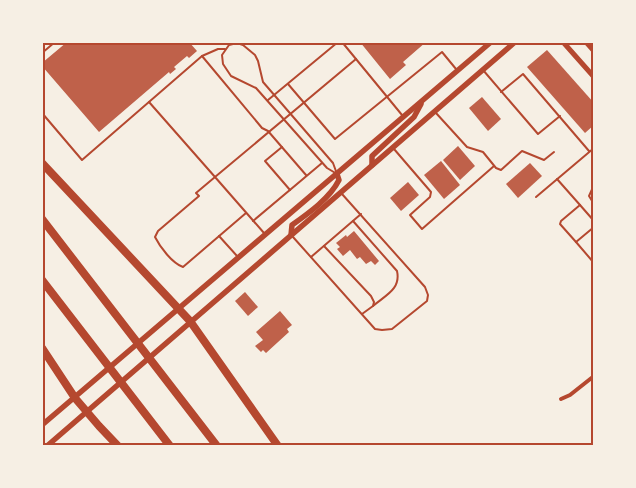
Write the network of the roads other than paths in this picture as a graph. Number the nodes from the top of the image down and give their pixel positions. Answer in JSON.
{"nodes":[{"id":1,"x":55,"y":42,"type":"edge"},
{"id":2,"x":338,"y":42,"type":"edge"},
{"id":3,"x":342,"y":42,"type":"edge"},
{"id":4,"x":490,"y":42,"type":"edge"},
{"id":5,"x":515,"y":42,"type":"edge"},
{"id":6,"x":563,"y":42,"type":"edge"},
{"id":7,"x":586,"y":42,"type":"edge"},
{"id":8,"x":230,"y":44,"type":"edge"},
{"id":9,"x":243,"y":44,"type":"edge"},
{"id":10,"x":225,"y":49,"type":"junction"},
{"id":11,"x":594,"y":51,"type":"edge"},
{"id":12,"x":42,"y":53,"type":"edge"},
{"id":13,"x":202,"y":56,"type":"junction"},
{"id":14,"x":356,"y":59,"type":"junction"},
{"id":15,"x":458,"y":70,"type":"junction"},
{"id":16,"x":483,"y":70,"type":"junction"},
{"id":17,"x":594,"y":77,"type":"edge"},
{"id":18,"x":288,"y":84,"type":"junction"},
{"id":19,"x":501,"y":92,"type":"junction"},
{"id":20,"x":274,"y":95,"type":"junction"},
{"id":21,"x":386,"y":96,"type":"junction"},
{"id":22,"x":268,"y":100,"type":"junction"},
{"id":23,"x":424,"y":100,"type":"junction"},
{"id":24,"x":149,"y":102,"type":"junction"},
{"id":25,"x":303,"y":102,"type":"junction"},
{"id":26,"x":435,"y":111,"type":"junction"},
{"id":27,"x":42,"y":113,"type":"edge"},
{"id":28,"x":290,"y":113,"type":"junction"},
{"id":29,"x":560,"y":116,"type":"junction"},
{"id":30,"x":403,"y":117,"type":"junction"},
{"id":31,"x":283,"y":118,"type":"junction"},
{"id":32,"x":268,"y":131,"type":"junction"},
{"id":33,"x":282,"y":147,"type":"junction"},
{"id":34,"x":393,"y":147,"type":"junction"},
{"id":35,"x":594,"y":148,"type":"edge"},
{"id":36,"x":589,"y":151,"type":"junction"},
{"id":37,"x":554,"y":152,"type":"dead end"},
{"id":38,"x":322,"y":162,"type":"junction"},
{"id":39,"x":42,"y":163,"type":"edge"},
{"id":40,"x":372,"y":165,"type":"junction"},
{"id":41,"x":494,"y":166,"type":"junction"},
{"id":42,"x":337,"y":174,"type":"junction"},
{"id":43,"x":306,"y":176,"type":"junction"},
{"id":44,"x":214,"y":177,"type":"junction"},
{"id":45,"x":557,"y":179,"type":"junction"},
{"id":46,"x":594,"y":185,"type":"edge"},
{"id":47,"x":290,"y":190,"type":"junction"},
{"id":48,"x":341,"y":192,"type":"junction"},
{"id":49,"x":536,"y":197,"type":"dead end"},
{"id":50,"x":594,"y":204,"type":"edge"},
{"id":51,"x":580,"y":205,"type":"junction"},
{"id":52,"x":246,"y":213,"type":"junction"},
{"id":53,"x":360,"y":214,"type":"junction"},
{"id":54,"x":42,"y":219,"type":"edge"},
{"id":55,"x":254,"y":221,"type":"junction"},
{"id":56,"x":353,"y":221,"type":"junction"},
{"id":57,"x":594,"y":221,"type":"edge"},
{"id":58,"x":594,"y":227,"type":"edge"},
{"id":59,"x":266,"y":235,"type":"junction"},
{"id":60,"x":291,"y":235,"type":"junction"},
{"id":61,"x":220,"y":236,"type":"junction"},
{"id":62,"x":576,"y":242,"type":"junction"},
{"id":63,"x":324,"y":246,"type":"junction"},
{"id":64,"x":311,"y":257,"type":"junction"},
{"id":65,"x":238,"y":258,"type":"junction"},
{"id":66,"x":594,"y":263,"type":"edge"},
{"id":67,"x":42,"y":280,"type":"edge"},
{"id":68,"x":373,"y":306,"type":"junction"},
{"id":69,"x":180,"y":309,"type":"junction"},
{"id":70,"x":362,"y":314,"type":"junction"},
{"id":71,"x":190,"y":321,"type":"junction"},
{"id":72,"x":42,"y":348,"type":"edge"},
{"id":73,"x":594,"y":376,"type":"edge"},
{"id":74,"x":75,"y":398,"type":"junction"},
{"id":75,"x":560,"y":399,"type":"dead end"},
{"id":76,"x":86,"y":411,"type":"junction"},
{"id":77,"x":42,"y":424,"type":"edge"},
{"id":78,"x":48,"y":445,"type":"edge"},
{"id":79,"x":118,"y":446,"type":"edge"},
{"id":80,"x":170,"y":446,"type":"edge"},
{"id":81,"x":216,"y":446,"type":"edge"},
{"id":82,"x":278,"y":446,"type":"edge"}],
"edges":[{"from":1,"to":12,"type":"lane"},
{"from":2,"to":18,"type":"lane"},
{"from":3,"to":14,"type":"lane"},
{"from":4,"to":15,"type":"main road"},
{"from":5,"to":16,"type":"main road"},
{"from":6,"to":17,"type":"street"},
{"from":7,"to":11,"type":"street"},
{"from":8,"to":9,"type":"lane"},
{"from":8,"to":10,"type":"lane"},
{"from":9,"to":20,"type":"lane"},
{"from":10,"to":13,"type":"lane"},
{"from":10,"to":22,"type":"lane"},
{"from":13,"to":24,"type":"lane"},
{"from":13,"to":32,"type":"lane"},
{"from":14,"to":21,"type":"lane"},
{"from":14,"to":25,"type":"lane"},
{"from":15,"to":21,"type":"lane"},
{"from":15,"to":23,"type":"main road"},
{"from":16,"to":19,"type":"lane"},
{"from":16,"to":26,"type":"main road"},
{"from":18,"to":20,"type":"lane"},
{"from":18,"to":25,"type":"lane"},
{"from":19,"to":29,"type":"lane"},
{"from":19,"to":29,"type":"lane"},
{"from":20,"to":22,"type":"lane"},
{"from":20,"to":28,"type":"lane"},
{"from":21,"to":25,"type":"lane"},
{"from":21,"to":30,"type":"lane"},
{"from":22,"to":31,"type":"lane"},
{"from":23,"to":30,"type":"main road"},
{"from":23,"to":40,"type":"main road"},
{"from":24,"to":27,"type":"lane"},
{"from":24,"to":44,"type":"lane"},
{"from":25,"to":28,"type":"lane"},
{"from":26,"to":34,"type":"main road"},
{"from":26,"to":41,"type":"lane"},
{"from":28,"to":31,"type":"lane"},
{"from":28,"to":42,"type":"lane"},
{"from":29,"to":36,"type":"lane"},
{"from":30,"to":42,"type":"main road"},
{"from":31,"to":32,"type":"lane"},
{"from":31,"to":38,"type":"lane"},
{"from":32,"to":33,"type":"lane"},
{"from":32,"to":44,"type":"lane"},
{"from":33,"to":43,"type":"lane"},
{"from":33,"to":47,"type":"lane"},
{"from":34,"to":40,"type":"main road"},
{"from":34,"to":41,"type":"lane"},
{"from":35,"to":36,"type":"lane"},
{"from":36,"to":45,"type":"lane"},
{"from":37,"to":41,"type":"lane"},
{"from":38,"to":42,"type":"lane"},
{"from":38,"to":43,"type":"lane"},
{"from":39,"to":69,"type":"highway"},
{"from":40,"to":48,"type":"main road"},
{"from":42,"to":59,"type":"main road"},
{"from":42,"to":60,"type":"main road"},
{"from":43,"to":47,"type":"lane"},
{"from":44,"to":52,"type":"lane"},
{"from":44,"to":61,"type":"lane"},
{"from":45,"to":49,"type":"lane"},
{"from":45,"to":51,"type":"lane"},
{"from":46,"to":50,"type":"lane"},
{"from":47,"to":55,"type":"lane"},
{"from":48,"to":53,"type":"lane"},
{"from":48,"to":60,"type":"main road"},
{"from":51,"to":57,"type":"lane"},
{"from":51,"to":62,"type":"lane"},
{"from":52,"to":55,"type":"lane"},
{"from":52,"to":61,"type":"lane"},
{"from":53,"to":56,"type":"lane"},
{"from":53,"to":70,"type":"lane"},
{"from":54,"to":81,"type":"highway"},
{"from":55,"to":59,"type":"lane"},
{"from":56,"to":63,"type":"lane"},
{"from":56,"to":68,"type":"lane"},
{"from":58,"to":62,"type":"lane"},
{"from":59,"to":65,"type":"main road"},
{"from":60,"to":64,"type":"lane"},
{"from":60,"to":71,"type":"main road"},
{"from":61,"to":65,"type":"lane"},
{"from":62,"to":66,"type":"lane"},
{"from":63,"to":64,"type":"lane"},
{"from":63,"to":68,"type":"lane"},
{"from":64,"to":70,"type":"lane"},
{"from":65,"to":69,"type":"main road"},
{"from":67,"to":80,"type":"highway"},
{"from":68,"to":70,"type":"lane"},
{"from":69,"to":71,"type":"highway"},
{"from":69,"to":74,"type":"main road"},
{"from":71,"to":76,"type":"main road"},
{"from":71,"to":82,"type":"highway"},
{"from":72,"to":74,"type":"highway"},
{"from":73,"to":75,"type":"street"},
{"from":74,"to":76,"type":"highway"},
{"from":74,"to":77,"type":"main road"},
{"from":76,"to":78,"type":"main road"},
{"from":76,"to":79,"type":"highway"}]}
